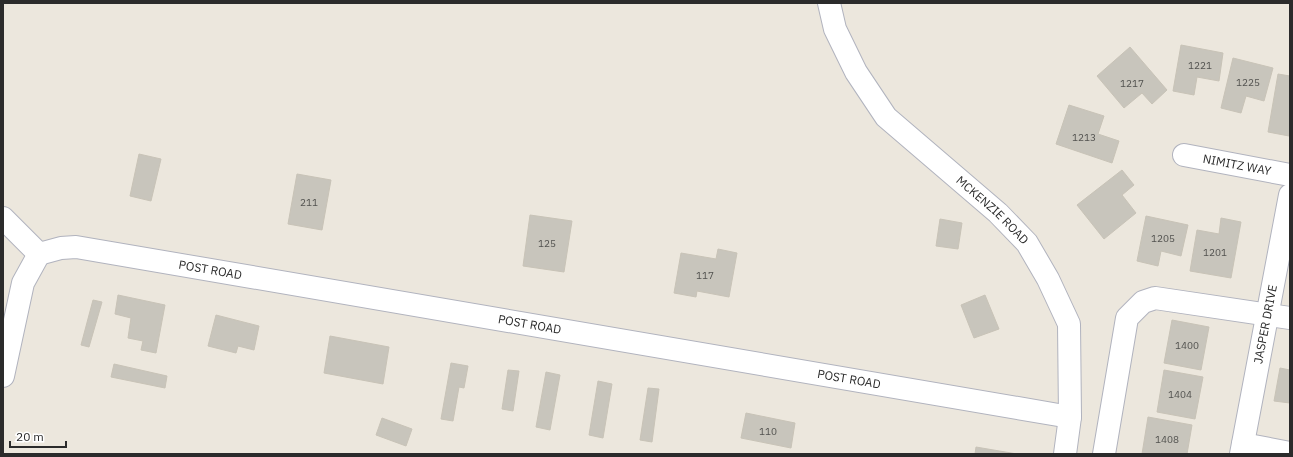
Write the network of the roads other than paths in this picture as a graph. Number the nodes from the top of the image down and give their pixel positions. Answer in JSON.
{"nodes":[{"id":1,"x":829,"y":3,"type":"edge"},
{"id":2,"x":1184,"y":155,"type":"dead end"},
{"id":3,"x":1290,"y":175,"type":"edge"},
{"id":4,"x":1290,"y":195,"type":"edge"},
{"id":5,"x":3,"y":218,"type":"edge"},
{"id":6,"x":39,"y":254,"type":"junction"},
{"id":7,"x":1267,"y":315,"type":"junction"},
{"id":8,"x":1290,"y":318,"type":"edge"},
{"id":9,"x":4,"y":364,"type":"edge"},
{"id":10,"x":1070,"y":417,"type":"junction"},
{"id":11,"x":1242,"y":449,"type":"edge"},
{"id":12,"x":1290,"y":453,"type":"edge"},
{"id":13,"x":1065,"y":454,"type":"edge"},
{"id":14,"x":1104,"y":454,"type":"edge"}],
"edges":[{"from":1,"to":10,"type":"street","name":"MCKENZIE ROAD"},
{"from":2,"to":3,"type":"street","name":"NIMITZ WAY"},
{"from":4,"to":7,"type":"street","name":"JASPER DRIVE"},
{"from":5,"to":6,"type":"street"},
{"from":6,"to":9,"type":"street"},
{"from":6,"to":10,"type":"street","name":"POST ROAD"},
{"from":7,"to":8,"type":"street"},
{"from":7,"to":11,"type":"street","name":"JASPER DRIVE"},
{"from":7,"to":14,"type":"street"},
{"from":10,"to":13,"type":"street","name":"MCKENZIE ROAD"},
{"from":11,"to":12,"type":"street"}]}
